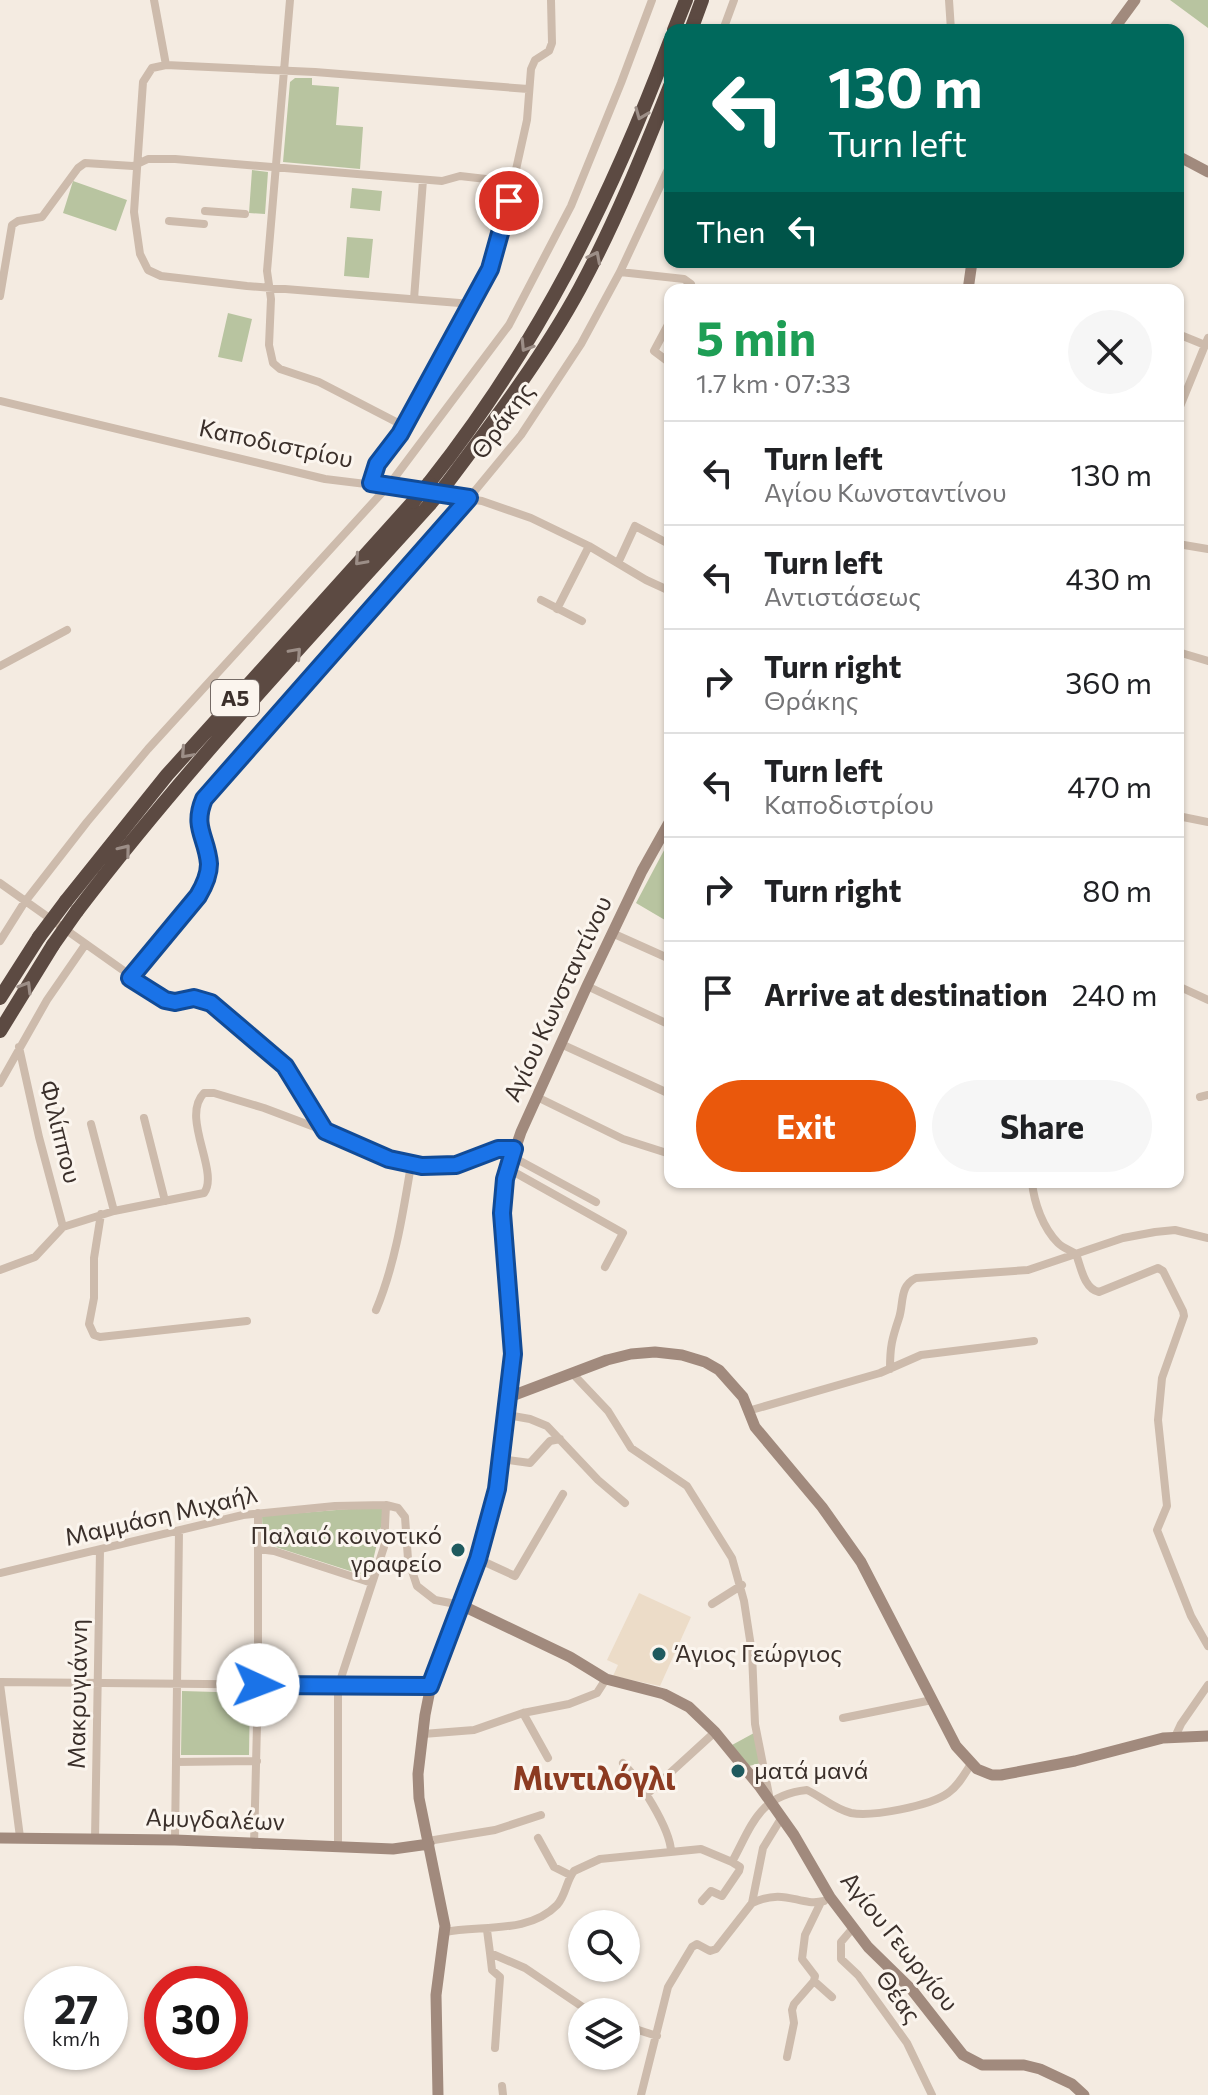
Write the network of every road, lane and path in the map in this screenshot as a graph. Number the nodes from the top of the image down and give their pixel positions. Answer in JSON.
{"nodes":[{"id":1,"x":154,"y":0,"type":"edge"},
{"id":2,"x":290,"y":0,"type":"edge"},
{"id":3,"x":551,"y":0,"type":"edge"},
{"id":4,"x":652,"y":0,"type":"edge"},
{"id":5,"x":686,"y":0,"type":"edge"},
{"id":6,"x":702,"y":0,"type":"edge"},
{"id":7,"x":734,"y":0,"type":"edge"},
{"id":8,"x":949,"y":0,"type":"edge"},
{"id":9,"x":1135,"y":0,"type":"edge"},
{"id":10,"x":676,"y":24,"type":"edge"},
{"id":11,"x":693,"y":24,"type":"edge"},
{"id":12,"x":725,"y":24,"type":"edge"},
{"id":13,"x":951,"y":24,"type":"edge"},
{"id":14,"x":1117,"y":24,"type":"edge"},
{"id":15,"x":664,"y":56,"type":"edge"},
{"id":16,"x":166,"y":65,"type":"junction"},
{"id":17,"x":284,"y":70,"type":"junction"},
{"id":18,"x":528,"y":89,"type":"junction"},
{"id":19,"x":664,"y":101,"type":"edge"},
{"id":20,"x":1184,"y":159,"type":"edge"},
{"id":21,"x":138,"y":163,"type":"junction"},
{"id":22,"x":276,"y":167,"type":"junction"},
{"id":23,"x":1208,"y":172,"type":"edge"},
{"id":24,"x":664,"y":178,"type":"edge"},
{"id":25,"x":423,"y":180,"type":"junction"},
{"id":26,"x":513,"y":182,"type":"junction"},
{"id":27,"x":205,"y":211,"type":"dead end"},
{"id":28,"x":245,"y":214,"type":"dead end"},
{"id":29,"x":169,"y":221,"type":"dead end"},
{"id":30,"x":204,"y":224,"type":"dead end"},
{"id":31,"x":620,"y":272,"type":"junction"},
{"id":32,"x":691,"y":284,"type":"edge"},
{"id":33,"x":270,"y":287,"type":"junction"},
{"id":34,"x":0,"y":296,"type":"edge"},
{"id":35,"x":414,"y":299,"type":"junction"},
{"id":36,"x":472,"y":304,"type":"junction"},
{"id":37,"x":664,"y":332,"type":"edge"},
{"id":38,"x":1184,"y":336,"type":"edge"},
{"id":39,"x":1206,"y":342,"type":"edge"},
{"id":40,"x":664,"y":358,"type":"edge"},
{"id":41,"x":1204,"y":362,"type":"edge"},
{"id":42,"x":1184,"y":400,"type":"edge"},
{"id":43,"x":0,"y":401,"type":"edge"},
{"id":44,"x":404,"y":426,"type":"junction"},
{"id":45,"x":371,"y":483,"type":"junction"},
{"id":46,"x":389,"y":485,"type":"junction"},
{"id":47,"x":469,"y":498,"type":"junction"},
{"id":48,"x":664,"y":541,"type":"edge"},
{"id":49,"x":1184,"y":545,"type":"edge"},
{"id":50,"x":589,"y":546,"type":"junction"},
{"id":51,"x":1208,"y":549,"type":"edge"},
{"id":52,"x":618,"y":563,"type":"junction"},
{"id":53,"x":664,"y":588,"type":"edge"},
{"id":54,"x":541,"y":600,"type":"dead end"},
{"id":55,"x":557,"y":609,"type":"junction"},
{"id":56,"x":582,"y":621,"type":"dead end"},
{"id":57,"x":67,"y":630,"type":"dead end"},
{"id":58,"x":1184,"y":654,"type":"edge"},
{"id":59,"x":1208,"y":661,"type":"edge"},
{"id":60,"x":0,"y":666,"type":"edge"},
{"id":61,"x":1184,"y":817,"type":"edge"},
{"id":62,"x":1208,"y":822,"type":"edge"},
{"id":63,"x":664,"y":831,"type":"edge"},
{"id":64,"x":0,"y":883,"type":"edge"},
{"id":65,"x":24,"y":903,"type":"junction"},
{"id":66,"x":72,"y":906,"type":"junction"},
{"id":67,"x":612,"y":933,"type":"junction"},
{"id":68,"x":0,"y":941,"type":"edge"},
{"id":69,"x":46,"y":941,"type":"junction"},
{"id":70,"x":85,"y":945,"type":"junction"},
{"id":71,"x":664,"y":956,"type":"edge"},
{"id":72,"x":130,"y":978,"type":"junction"},
{"id":73,"x":587,"y":986,"type":"junction"},
{"id":74,"x":1184,"y":989,"type":"edge"},
{"id":75,"x":0,"y":998,"type":"edge"},
{"id":76,"x":1208,"y":1000,"type":"edge"},
{"id":77,"x":664,"y":1022,"type":"edge"},
{"id":78,"x":0,"y":1031,"type":"edge"},
{"id":79,"x":561,"y":1044,"type":"junction"},
{"id":80,"x":19,"y":1047,"type":"junction"},
{"id":81,"x":0,"y":1083,"type":"edge"},
{"id":82,"x":664,"y":1091,"type":"edge"},
{"id":83,"x":537,"y":1097,"type":"junction"},
{"id":84,"x":144,"y":1118,"type":"dead end"},
{"id":85,"x":91,"y":1124,"type":"dead end"},
{"id":86,"x":325,"y":1131,"type":"junction"},
{"id":87,"x":664,"y":1152,"type":"edge"},
{"id":88,"x":511,"y":1158,"type":"junction"},
{"id":89,"x":411,"y":1165,"type":"junction"},
{"id":90,"x":1033,"y":1188,"type":"edge"},
{"id":91,"x":165,"y":1201,"type":"junction"},
{"id":92,"x":596,"y":1202,"type":"dead end"},
{"id":93,"x":114,"y":1211,"type":"junction"},
{"id":94,"x":101,"y":1214,"type":"junction"},
{"id":95,"x":63,"y":1227,"type":"junction"},
{"id":96,"x":1208,"y":1238,"type":"edge"},
{"id":97,"x":1076,"y":1254,"type":"junction"},
{"id":98,"x":605,"y":1267,"type":"dead end"},
{"id":99,"x":0,"y":1270,"type":"edge"},
{"id":100,"x":376,"y":1310,"type":"dead end"},
{"id":101,"x":247,"y":1321,"type":"dead end"},
{"id":102,"x":1034,"y":1341,"type":"dead end"},
{"id":103,"x":890,"y":1369,"type":"junction"},
{"id":104,"x":572,"y":1373,"type":"junction"},
{"id":105,"x":509,"y":1397,"type":"junction"},
{"id":106,"x":748,"y":1411,"type":"junction"},
{"id":107,"x":507,"y":1415,"type":"junction"},
{"id":108,"x":560,"y":1439,"type":"junction"},
{"id":109,"x":501,"y":1459,"type":"junction"},
{"id":110,"x":563,"y":1494,"type":"dead end"},
{"id":111,"x":625,"y":1503,"type":"dead end"},
{"id":112,"x":386,"y":1505,"type":"junction"},
{"id":113,"x":258,"y":1513,"type":"junction"},
{"id":114,"x":179,"y":1531,"type":"junction"},
{"id":115,"x":258,"y":1549,"type":"junction"},
{"id":116,"x":100,"y":1550,"type":"junction"},
{"id":117,"x":478,"y":1559,"type":"junction"},
{"id":118,"x":0,"y":1573,"type":"edge"},
{"id":119,"x":372,"y":1583,"type":"junction"},
{"id":120,"x":742,"y":1585,"type":"junction"},
{"id":121,"x":712,"y":1604,"type":"dead end"},
{"id":122,"x":461,"y":1605,"type":"junction"},
{"id":123,"x":1208,"y":1646,"type":"edge"},
{"id":124,"x":606,"y":1679,"type":"junction"},
{"id":125,"x":98,"y":1682,"type":"junction"},
{"id":126,"x":0,"y":1683,"type":"edge"},
{"id":127,"x":177,"y":1683,"type":"junction"},
{"id":128,"x":258,"y":1685,"type":"junction"},
{"id":129,"x":1208,"y":1685,"type":"edge"},
{"id":130,"x":430,"y":1686,"type":"junction"},
{"id":131,"x":338,"y":1687,"type":"junction"},
{"id":132,"x":932,"y":1700,"type":"junction"},
{"id":133,"x":523,"y":1713,"type":"junction"},
{"id":134,"x":843,"y":1718,"type":"dead end"},
{"id":135,"x":715,"y":1732,"type":"junction"},
{"id":136,"x":423,"y":1734,"type":"junction"},
{"id":137,"x":1208,"y":1736,"type":"edge"},
{"id":138,"x":1175,"y":1737,"type":"junction"},
{"id":139,"x":548,"y":1758,"type":"dead end"},
{"id":140,"x":257,"y":1761,"type":"junction"},
{"id":141,"x":176,"y":1762,"type":"junction"},
{"id":142,"x":623,"y":1763,"type":"dead end"},
{"id":143,"x":971,"y":1764,"type":"junction"},
{"id":144,"x":646,"y":1795,"type":"junction"},
{"id":145,"x":770,"y":1801,"type":"junction"},
{"id":146,"x":541,"y":1815,"type":"dead end"},
{"id":147,"x":782,"y":1817,"type":"junction"},
{"id":148,"x":20,"y":1837,"type":"junction"},
{"id":149,"x":0,"y":1838,"type":"edge"},
{"id":150,"x":538,"y":1838,"type":"dead end"},
{"id":151,"x":95,"y":1839,"type":"junction"},
{"id":152,"x":175,"y":1840,"type":"junction"},
{"id":153,"x":428,"y":1843,"type":"junction"},
{"id":154,"x":254,"y":1845,"type":"junction"},
{"id":155,"x":338,"y":1846,"type":"junction"},
{"id":156,"x":671,"y":1851,"type":"junction"},
{"id":157,"x":732,"y":1862,"type":"junction"},
{"id":158,"x":570,"y":1875,"type":"junction"},
{"id":159,"x":825,"y":1899,"type":"junction"},
{"id":160,"x":702,"y":1901,"type":"dead end"},
{"id":161,"x":752,"y":1903,"type":"junction"},
{"id":162,"x":853,"y":1928,"type":"junction"},
{"id":163,"x":487,"y":1930,"type":"junction"},
{"id":164,"x":445,"y":1932,"type":"junction"},
{"id":165,"x":490,"y":1953,"type":"junction"},
{"id":166,"x":814,"y":1981,"type":"junction"},
{"id":167,"x":832,"y":1997,"type":"dead end"},
{"id":168,"x":569,"y":1998,"type":"edge"},
{"id":169,"x":640,"y":2031,"type":"edge"},
{"id":170,"x":657,"y":2036,"type":"junction"},
{"id":171,"x":495,"y":2048,"type":"dead end"},
{"id":172,"x":787,"y":2057,"type":"dead end"},
{"id":173,"x":438,"y":2095,"type":"edge"},
{"id":174,"x":641,"y":2095,"type":"edge"},
{"id":175,"x":932,"y":2095,"type":"edge"},
{"id":176,"x":1084,"y":2095,"type":"edge"}],
"edges":[{"from":1,"to":16,"type":"street"},
{"from":2,"to":17,"type":"street"},
{"from":3,"to":18,"type":"street"},
{"from":4,"to":46,"type":"street"},
{"from":5,"to":10,"type":"highway"},
{"from":6,"to":11,"type":"highway"},
{"from":7,"to":12,"type":"street"},
{"from":8,"to":13,"type":"street"},
{"from":9,"to":14,"type":"street"},
{"from":15,"to":66,"type":"highway","number":"Α5","one_way":true,"bridge":true},
{"from":16,"to":17,"type":"street"},
{"from":16,"to":21,"type":"street"},
{"from":17,"to":18,"type":"street"},
{"from":17,"to":22,"type":"street"},
{"from":18,"to":26,"type":"street"},
{"from":66,"to":19,"type":"highway","number":"Α5","one_way":true,"bridge":true},
{"from":20,"to":23,"type":"street"},
{"from":21,"to":22,"type":"street"},
{"from":21,"to":33,"type":"street"},
{"from":21,"to":34,"type":"street"},
{"from":22,"to":25,"type":"street"},
{"from":22,"to":33,"type":"street"},
{"from":24,"to":31,"type":"street","name":"Θράκης"},
{"from":25,"to":26,"type":"street"},
{"from":25,"to":35,"type":"street"},
{"from":26,"to":36,"type":"street"},
{"from":27,"to":28,"type":"street"},
{"from":29,"to":30,"type":"street"},
{"from":31,"to":32,"type":"street"},
{"from":31,"to":47,"type":"street","name":"Θράκης"},
{"from":33,"to":35,"type":"street"},
{"from":33,"to":44,"type":"street"},
{"from":35,"to":36,"type":"street"},
{"from":36,"to":44,"type":"street"},
{"from":37,"to":40,"type":"street"},
{"from":38,"to":39,"type":"street"},
{"from":39,"to":41,"type":"street"},
{"from":41,"to":42,"type":"street"},
{"from":43,"to":45,"type":"street","name":"Καποδιστρίου"},
{"from":44,"to":45,"type":"street"},
{"from":45,"to":46,"type":"street","name":"Καποδιστρίου"},
{"from":46,"to":47,"type":"street","name":"Καποδιστρίου"},
{"from":46,"to":65,"type":"street"},
{"from":47,"to":50,"type":"street","name":"Καποδιστρίου"},
{"from":47,"to":72,"type":"street","name":"Θράκης"},
{"from":48,"to":52,"type":"street"},
{"from":49,"to":51,"type":"street"},
{"from":50,"to":52,"type":"street","name":"Καποδιστρίου"},
{"from":50,"to":55,"type":"street"},
{"from":52,"to":53,"type":"street","name":"Καποδιστρίου"},
{"from":54,"to":55,"type":"street"},
{"from":55,"to":56,"type":"street"},
{"from":57,"to":60,"type":"street"},
{"from":58,"to":59,"type":"street"},
{"from":61,"to":62,"type":"street"},
{"from":63,"to":67,"type":"street","name":"Αγίου Κωνσταντίνου"},
{"from":64,"to":65,"type":"street"},
{"from":65,"to":68,"type":"street"},
{"from":65,"to":70,"type":"street"},
{"from":66,"to":69,"type":"highway","number":"Α5","bridge":true},
{"from":67,"to":71,"type":"street"},
{"from":67,"to":73,"type":"street","name":"Αγίου Κωνσταντίνου"},
{"from":69,"to":75,"type":"highway","number":"Α5"},
{"from":78,"to":69,"type":"highway","number":"Α5","one_way":true},
{"from":70,"to":72,"type":"street"},
{"from":70,"to":80,"type":"street"},
{"from":72,"to":86,"type":"street"},
{"from":73,"to":77,"type":"street"},
{"from":73,"to":79,"type":"street","name":"Αγίου Κωνσταντίνου"},
{"from":74,"to":76,"type":"street"},
{"from":79,"to":82,"type":"street"},
{"from":79,"to":83,"type":"street","name":"Αγίου Κωνσταντίνου"},
{"from":80,"to":81,"type":"street"},
{"from":80,"to":95,"type":"street","name":"Φιλίππου"},
{"from":83,"to":87,"type":"street"},
{"from":83,"to":88,"type":"street","name":"Αγίου Κωνσταντίνου"},
{"from":84,"to":91,"type":"street"},
{"from":85,"to":93,"type":"street"},
{"from":86,"to":89,"type":"street"},
{"from":86,"to":91,"type":"street"},
{"from":88,"to":89,"type":"street"},
{"from":88,"to":92,"type":"street"},
{"from":88,"to":98,"type":"street"},
{"from":88,"to":105,"type":"street","name":"Αγίου Κωνσταντίνου"},
{"from":89,"to":100,"type":"street"},
{"from":90,"to":97,"type":"street"},
{"from":91,"to":93,"type":"street"},
{"from":93,"to":94,"type":"street"},
{"from":94,"to":95,"type":"street"},
{"from":94,"to":101,"type":"street"},
{"from":95,"to":99,"type":"street"},
{"from":96,"to":97,"type":"street"},
{"from":97,"to":103,"type":"street"},
{"from":97,"to":123,"type":"street"},
{"from":102,"to":103,"type":"street"},
{"from":103,"to":106,"type":"street"},
{"from":104,"to":105,"type":"street"},
{"from":104,"to":106,"type":"street"},
{"from":104,"to":120,"type":"street"},
{"from":105,"to":107,"type":"street","name":"Αγίου Κωνσταντίνου"},
{"from":106,"to":132,"type":"street"},
{"from":107,"to":108,"type":"street"},
{"from":107,"to":109,"type":"street","name":"Αγίου Κωνσταντίνου"},
{"from":108,"to":109,"type":"street"},
{"from":108,"to":111,"type":"street"},
{"from":109,"to":117,"type":"street","name":"Αγίου Κωνσταντίνου"},
{"from":110,"to":117,"type":"street"},
{"from":112,"to":113,"type":"street","name":"Μαμμάση Μιχαήλ"},
{"from":112,"to":119,"type":"street"},
{"from":112,"to":122,"type":"street"},
{"from":113,"to":114,"type":"street","name":"Μαμμάση Μιχαήλ"},
{"from":113,"to":115,"type":"street"},
{"from":114,"to":116,"type":"street","name":"Μαμμάση Μιχαήλ"},
{"from":114,"to":127,"type":"street"},
{"from":115,"to":119,"type":"street"},
{"from":115,"to":128,"type":"street"},
{"from":116,"to":118,"type":"street","name":"Μαμμάση Μιχαήλ"},
{"from":116,"to":125,"type":"street","name":"Μακρυγιάννη"},
{"from":117,"to":122,"type":"street","name":"Αγίου Κωνσταντίνου"},
{"from":119,"to":131,"type":"street"},
{"from":120,"to":121,"type":"street"},
{"from":120,"to":145,"type":"street"},
{"from":122,"to":124,"type":"street","name":"Αγίου Γεωργίου"},
{"from":122,"to":130,"type":"street","name":"Αγίου Κωνσταντίνου"},
{"from":124,"to":133,"type":"street"},
{"from":124,"to":135,"type":"street","name":"Αγίου Γεωργίου"},
{"from":125,"to":126,"type":"street"},
{"from":125,"to":127,"type":"street"},
{"from":125,"to":151,"type":"street","name":"Μακρυγιάννη"},
{"from":126,"to":148,"type":"street"},
{"from":127,"to":128,"type":"street"},
{"from":127,"to":141,"type":"street"},
{"from":128,"to":131,"type":"street"},
{"from":128,"to":140,"type":"street"},
{"from":129,"to":138,"type":"street"},
{"from":130,"to":131,"type":"street"},
{"from":130,"to":136,"type":"street","name":"Αγίου Κωνσταντίνου"},
{"from":131,"to":155,"type":"street"},
{"from":132,"to":134,"type":"street"},
{"from":132,"to":143,"type":"street"},
{"from":133,"to":136,"type":"street"},
{"from":133,"to":139,"type":"street"},
{"from":135,"to":144,"type":"street"},
{"from":135,"to":145,"type":"street","name":"Αγίου Γεωργίου"},
{"from":136,"to":153,"type":"street","name":"Αγίου Κωνσταντίνου"},
{"from":137,"to":138,"type":"street"},
{"from":138,"to":143,"type":"street"},
{"from":140,"to":141,"type":"street"},
{"from":140,"to":154,"type":"street"},
{"from":141,"to":152,"type":"street"},
{"from":142,"to":144,"type":"street"},
{"from":143,"to":145,"type":"street"},
{"from":144,"to":156,"type":"street"},
{"from":145,"to":147,"type":"street","name":"Αγίου Γεωργίου"},
{"from":145,"to":157,"type":"street"},
{"from":146,"to":153,"type":"street"},
{"from":147,"to":159,"type":"street","name":"Αγίου Γεωργίου"},
{"from":147,"to":161,"type":"street"},
{"from":148,"to":149,"type":"street","name":"Αμυγδαλέων"},
{"from":148,"to":151,"type":"street","name":"Αμυγδαλέων"},
{"from":150,"to":158,"type":"street"},
{"from":151,"to":152,"type":"street","name":"Αμυγδαλέων"},
{"from":152,"to":154,"type":"street","name":"Αμυγδαλέων"},
{"from":153,"to":155,"type":"street","name":"Αμυγδαλέων"},
{"from":153,"to":164,"type":"street","name":"Αγίου Κωνσταντίνου"},
{"from":154,"to":155,"type":"street","name":"Αμυγδαλέων"},
{"from":156,"to":157,"type":"street"},
{"from":156,"to":158,"type":"street"},
{"from":157,"to":160,"type":"street"},
{"from":158,"to":163,"type":"street"},
{"from":159,"to":161,"type":"street"},
{"from":159,"to":162,"type":"street","name":"Αγίου Γεωργίου"},
{"from":159,"to":166,"type":"street"},
{"from":161,"to":170,"type":"street"},
{"from":162,"to":175,"type":"street","name":"Θέας"},
{"from":162,"to":176,"type":"street","name":"Αγίου Γεωργίου"},
{"from":163,"to":164,"type":"street"},
{"from":163,"to":165,"type":"street"},
{"from":164,"to":173,"type":"street","name":"Αγίου Κωνσταντίνου"},
{"from":165,"to":168,"type":"street"},
{"from":165,"to":171,"type":"street"},
{"from":166,"to":167,"type":"street"},
{"from":166,"to":172,"type":"street"},
{"from":169,"to":170,"type":"street"},
{"from":170,"to":174,"type":"street"}]}
